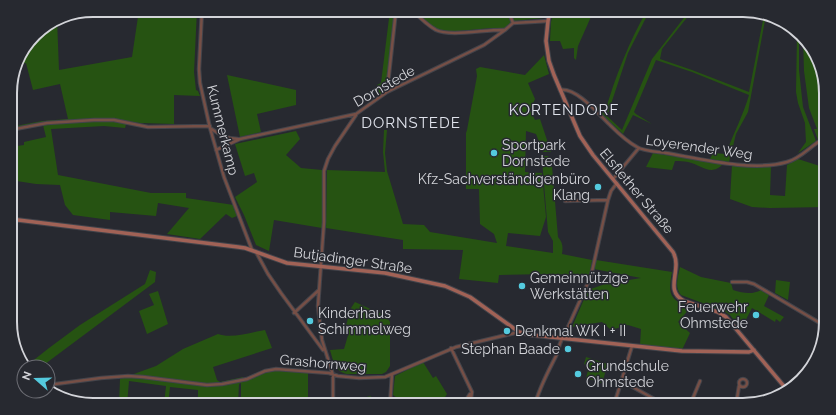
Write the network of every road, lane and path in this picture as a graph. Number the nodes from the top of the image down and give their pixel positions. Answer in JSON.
{"nodes":[{"id":1,"x":202,"y":17,"type":"edge"},
{"id":2,"x":395,"y":17,"type":"edge"},
{"id":3,"x":420,"y":17,"type":"edge"},
{"id":4,"x":511,"y":17,"type":"edge"},
{"id":5,"x":549,"y":17,"type":"edge"},
{"id":6,"x":548,"y":21,"type":"junction"},
{"id":7,"x":513,"y":23,"type":"junction"},
{"id":8,"x":505,"y":30,"type":"junction"},
{"id":9,"x":560,"y":90,"type":"junction"},
{"id":10,"x":387,"y":92,"type":"junction"},
{"id":11,"x":356,"y":114,"type":"junction"},
{"id":12,"x":210,"y":127,"type":"junction"},
{"id":13,"x":17,"y":129,"type":"edge"},
{"id":14,"x":240,"y":139,"type":"junction"},
{"id":15,"x":819,"y":141,"type":"edge"},
{"id":16,"x":638,"y":148,"type":"junction"},
{"id":17,"x":216,"y":150,"type":"junction"},
{"id":18,"x":613,"y":179,"type":"junction"},
{"id":19,"x":617,"y":183,"type":"junction"},
{"id":20,"x":608,"y":200,"type":"junction"},
{"id":21,"x":565,"y":201,"type":"dead end"},
{"id":22,"x":17,"y":220,"type":"edge"},
{"id":23,"x":254,"y":251,"type":"junction"},
{"id":24,"x":320,"y":267,"type":"junction"},
{"id":25,"x":732,"y":282,"type":"dead end"},
{"id":26,"x":319,"y":290,"type":"junction"},
{"id":27,"x":294,"y":313,"type":"junction"},
{"id":28,"x":819,"y":322,"type":"edge"},
{"id":29,"x":520,"y":332,"type":"junction"},
{"id":30,"x":562,"y":338,"type":"junction"},
{"id":31,"x":632,"y":346,"type":"junction"},
{"id":32,"x":451,"y":348,"type":"junction"},
{"id":33,"x":754,"y":350,"type":"junction"},
{"id":34,"x":324,"y":351,"type":"junction"},
{"id":35,"x":392,"y":374,"type":"junction"},
{"id":36,"x":333,"y":375,"type":"junction"},
{"id":37,"x":622,"y":381,"type":"junction"},
{"id":38,"x":700,"y":382,"type":"dead end"},
{"id":39,"x":56,"y":384,"type":"edge"},
{"id":40,"x":739,"y":385,"type":"dead end"},
{"id":41,"x":784,"y":386,"type":"edge"},
{"id":42,"x":472,"y":392,"type":"junction"},
{"id":43,"x":333,"y":398,"type":"edge"},
{"id":44,"x":390,"y":398,"type":"edge"},
{"id":45,"x":468,"y":398,"type":"edge"},
{"id":46,"x":471,"y":398,"type":"edge"},
{"id":47,"x":537,"y":398,"type":"edge"},
{"id":48,"x":616,"y":398,"type":"edge"},
{"id":49,"x":652,"y":398,"type":"edge"},
{"id":50,"x":693,"y":398,"type":"edge"},
{"id":51,"x":737,"y":398,"type":"edge"}],
"edges":[{"from":1,"to":12,"type":"street","name":"Kummerkamp"},
{"from":2,"to":10,"type":"street"},
{"from":3,"to":8,"type":"street"},
{"from":4,"to":7,"type":"street"},
{"from":5,"to":6,"type":"street","name":"Elsflether Straße"},
{"from":6,"to":7,"type":"street"},
{"from":6,"to":9,"type":"street","name":"Elsflether Straße"},
{"from":7,"to":8,"type":"street","name":"Dornstede"},
{"from":8,"to":10,"type":"street","name":"Dornstede"},
{"from":9,"to":16,"type":"street","name":"Loyerender Weg"},
{"from":9,"to":18,"type":"street","name":"Elsflether Straße"},
{"from":10,"to":11,"type":"street","name":"Dornstede"},
{"from":11,"to":14,"type":"street","name":"Dornstede"},
{"from":11,"to":24,"type":"street"},
{"from":12,"to":13,"type":"street"},
{"from":12,"to":14,"type":"street","name":"Dornstede"},
{"from":12,"to":17,"type":"street","name":"Kummerkamp"},
{"from":14,"to":17,"type":"street","name":"Dornstede"},
{"from":15,"to":16,"type":"street","name":"Loyerender Weg"},
{"from":16,"to":18,"type":"street"},
{"from":17,"to":23,"type":"street","name":"Kummerkamp"},
{"from":18,"to":19,"type":"street","name":"Elsflether Straße"},
{"from":19,"to":20,"type":"street"},
{"from":19,"to":33,"type":"street","name":"Elsflether Straße"},
{"from":20,"to":21,"type":"street"},
{"from":20,"to":30,"type":"street"},
{"from":22,"to":23,"type":"street","name":"Butjadinger Straße"},
{"from":23,"to":24,"type":"street","name":"Butjadinger Straße"},
{"from":23,"to":27,"type":"street","name":"Kummerkamp"},
{"from":24,"to":26,"type":"street"},
{"from":24,"to":29,"type":"street","name":"Butjadinger Straße"},
{"from":25,"to":28,"type":"street"},
{"from":26,"to":27,"type":"street"},
{"from":26,"to":34,"type":"street"},
{"from":27,"to":34,"type":"street","name":"Kummerkamp"},
{"from":29,"to":30,"type":"street","name":"Butjadinger Straße"},
{"from":29,"to":32,"type":"street","name":"Grashornweg"},
{"from":30,"to":31,"type":"street","name":"Butjadinger Straße"},
{"from":30,"to":47,"type":"street"},
{"from":31,"to":33,"type":"street","name":"Butjadinger Straße"},
{"from":31,"to":37,"type":"street"},
{"from":32,"to":35,"type":"street","name":"Grashornweg"},
{"from":32,"to":42,"type":"street"},
{"from":33,"to":41,"type":"street","name":"Elsflether Straße"},
{"from":34,"to":36,"type":"street"},
{"from":35,"to":36,"type":"street","name":"Grashornweg"},
{"from":35,"to":44,"type":"street"},
{"from":36,"to":39,"type":"street","name":"Grashornweg"},
{"from":36,"to":43,"type":"street"},
{"from":37,"to":48,"type":"street"},
{"from":37,"to":49,"type":"street"},
{"from":38,"to":50,"type":"street"},
{"from":40,"to":51,"type":"street"},
{"from":42,"to":45,"type":"street"},
{"from":42,"to":46,"type":"street"}]}
